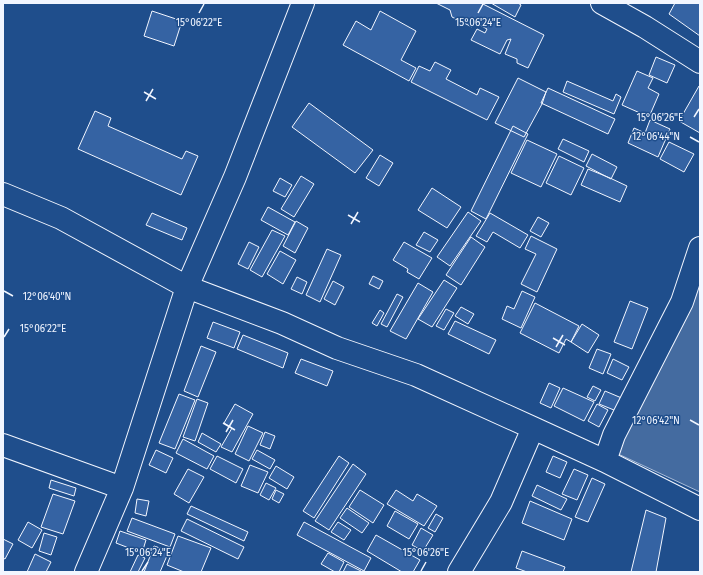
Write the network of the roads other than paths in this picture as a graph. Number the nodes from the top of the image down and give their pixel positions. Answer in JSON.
{"nodes":[{"id":1,"x":303,"y":3,"type":"edge"},
{"id":2,"x":602,"y":3,"type":"edge"},
{"id":3,"x":700,"y":62,"type":"edge"},
{"id":4,"x":3,"y":194,"type":"edge"},
{"id":5,"x":700,"y":248,"type":"edge"},
{"id":6,"x":187,"y":287,"type":"junction"},
{"id":7,"x":533,"y":428,"type":"junction"},
{"id":8,"x":3,"y":445,"type":"edge"},
{"id":9,"x":604,"y":461,"type":"junction"},
{"id":10,"x":122,"y":488,"type":"junction"},
{"id":11,"x":700,"y":509,"type":"edge"},
{"id":12,"x":86,"y":572,"type":"edge"},
{"id":13,"x":459,"y":572,"type":"edge"}],
"edges":[{"from":1,"to":6,"type":"street"},
{"from":2,"to":3,"type":"street"},
{"from":4,"to":6,"type":"street"},
{"from":5,"to":9,"type":"street"},
{"from":6,"to":7,"type":"street"},
{"from":6,"to":10,"type":"street"},
{"from":7,"to":9,"type":"street"},
{"from":7,"to":13,"type":"street"},
{"from":8,"to":10,"type":"street"},
{"from":9,"to":11,"type":"street"},
{"from":10,"to":12,"type":"street"}]}
